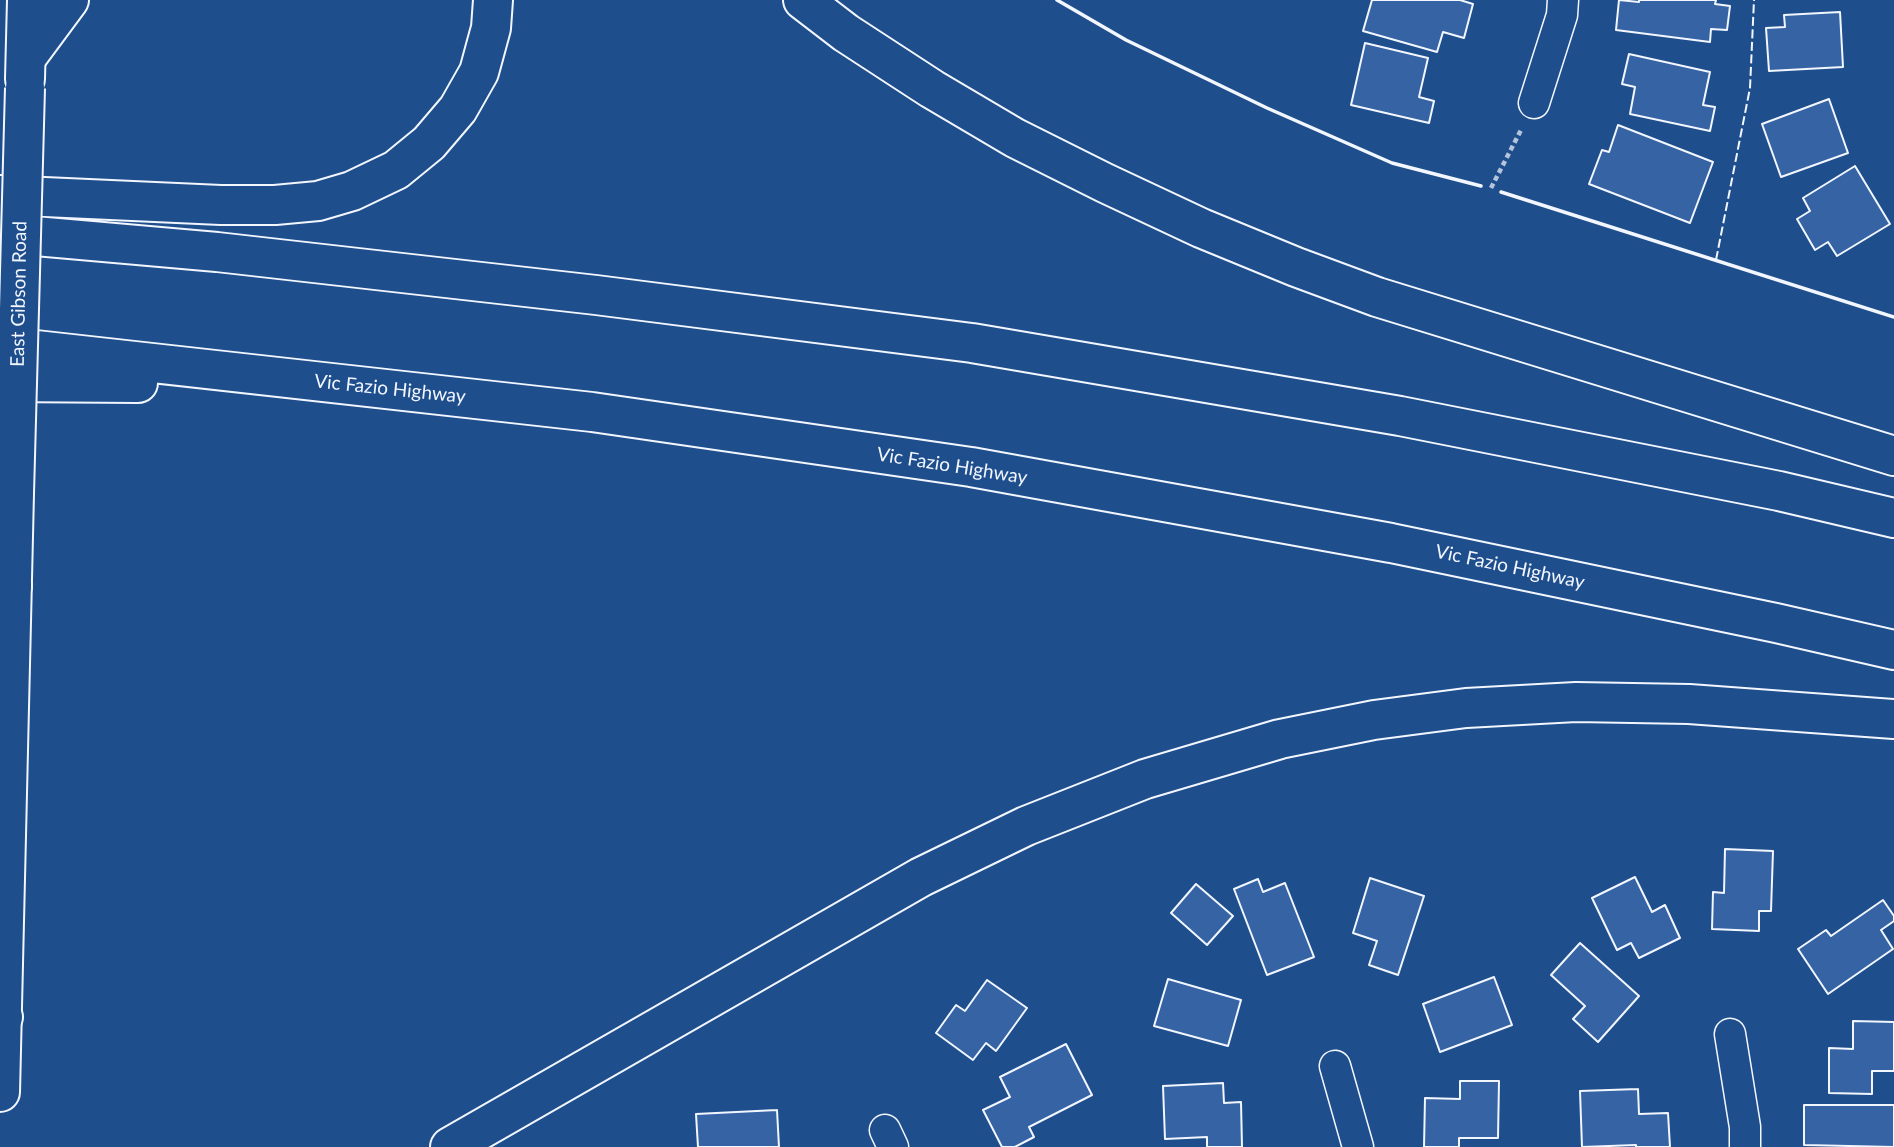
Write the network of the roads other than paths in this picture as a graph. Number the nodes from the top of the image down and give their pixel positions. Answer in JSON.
{"nodes":[{"id":1,"x":27,"y":0,"type":"edge"},
{"id":2,"x":69,"y":0,"type":"edge"},
{"id":3,"x":493,"y":0,"type":"edge"},
{"id":4,"x":803,"y":0,"type":"edge"},
{"id":5,"x":1563,"y":0,"type":"edge"},
{"id":6,"x":25,"y":73,"type":"junction"},
{"id":7,"x":1534,"y":103,"type":"road end"},
{"id":8,"x":0,"y":195,"type":"edge"},
{"id":9,"x":0,"y":233,"type":"edge"},
{"id":10,"x":0,"y":346,"type":"edge"},
{"id":11,"x":0,"y":382,"type":"edge"},
{"id":12,"x":353,"y":385,"type":"junction"},
{"id":13,"x":1894,"y":456,"type":"edge"},
{"id":14,"x":1894,"y":518,"type":"edge"},
{"id":15,"x":6,"y":595,"type":"edge"},
{"id":16,"x":1894,"y":650,"type":"edge"},
{"id":17,"x":1894,"y":719,"type":"edge"},
{"id":18,"x":1,"y":1018,"type":"edge"},
{"id":19,"x":1730,"y":1034,"type":"dead end"},
{"id":20,"x":1335,"y":1066,"type":"dead end"},
{"id":21,"x":0,"y":1091,"type":"edge"},
{"id":22,"x":450,"y":1147,"type":"edge"},
{"id":23,"x":1358,"y":1147,"type":"edge"},
{"id":24,"x":1745,"y":1147,"type":"edge"}],
"edges":[{"from":1,"to":6,"type":"main road","name":"East Gibson Road"},
{"from":2,"to":6,"type":"main road"},
{"from":3,"to":8,"type":"main road"},
{"from":4,"to":13,"type":"main road"},
{"from":5,"to":7,"type":"street"},
{"from":6,"to":15,"type":"main road","name":"East Gibson Road","bridge":true},
{"from":9,"to":14,"type":"main road"},
{"from":10,"to":12,"type":"main road","name":"Vic Fazio Highway"},
{"from":11,"to":12,"type":"main road"},
{"from":12,"to":16,"type":"main road","name":"Vic Fazio Highway"},
{"from":15,"to":18,"type":"main road","name":"East Gibson Road"},
{"from":17,"to":22,"type":"main road"},
{"from":18,"to":21,"type":"main road","name":"East Gibson Road"},
{"from":19,"to":24,"type":"street"},
{"from":20,"to":23,"type":"street"}]}
